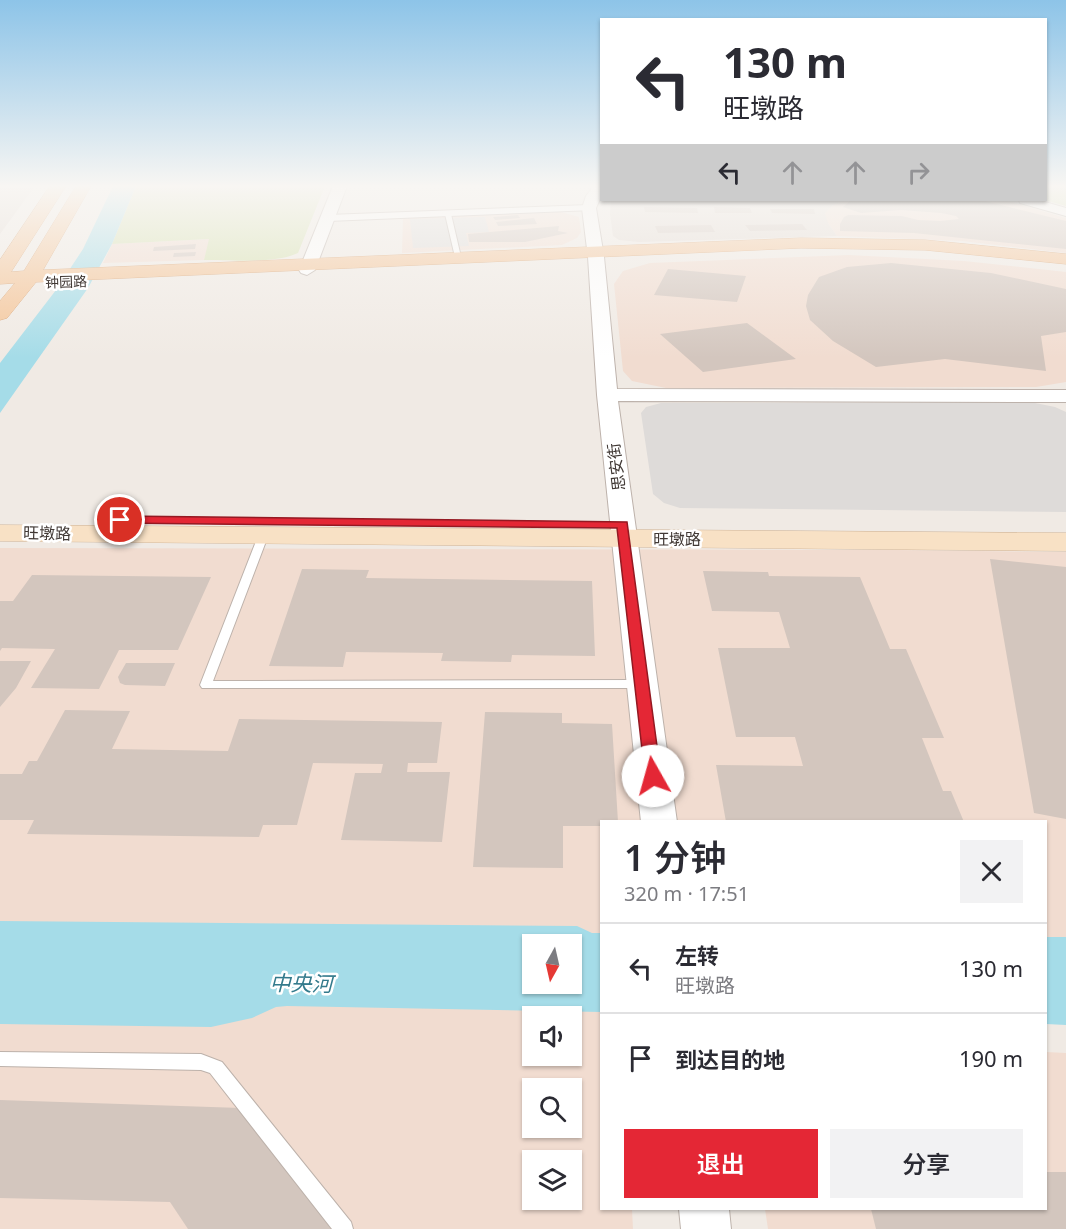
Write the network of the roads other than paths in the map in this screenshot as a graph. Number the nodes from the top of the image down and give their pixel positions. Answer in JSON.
{"nodes":[{"id":1,"x":21,"y":243,"type":"edge"},
{"id":2,"x":49,"y":243,"type":"edge"},
{"id":3,"x":318,"y":243,"type":"edge"},
{"id":4,"x":455,"y":243,"type":"edge"},
{"id":5,"x":594,"y":243,"type":"edge"},
{"id":6,"x":778,"y":243,"type":"edge"},
{"id":7,"x":869,"y":243,"type":"edge"},
{"id":8,"x":595,"y":254,"type":"junction"},
{"id":9,"x":458,"y":257,"type":"junction"},
{"id":10,"x":1066,"y":259,"type":"edge"},
{"id":11,"x":1066,"y":265,"type":"edge"},
{"id":12,"x":308,"y":267,"type":"junction"},
{"id":13,"x":0,"y":276,"type":"edge"},
{"id":14,"x":28,"y":280,"type":"junction"},
{"id":15,"x":0,"y":284,"type":"edge"},
{"id":16,"x":0,"y":314,"type":"edge"},
{"id":17,"x":607,"y":395,"type":"junction"},
{"id":18,"x":1066,"y":396,"type":"edge"},
{"id":19,"x":0,"y":519,"type":"edge"},
{"id":20,"x":1066,"y":528,"type":"edge"},
{"id":21,"x":623,"y":532,"type":"junction"},
{"id":22,"x":0,"y":533,"type":"edge"},
{"id":23,"x":263,"y":536,"type":"junction"},
{"id":24,"x":1066,"y":542,"type":"edge"},
{"id":25,"x":641,"y":684,"type":"junction"},
{"id":26,"x":659,"y":820,"type":"edge"},
{"id":27,"x":0,"y":1059,"type":"edge"},
{"id":28,"x":704,"y":1210,"type":"edge"},
{"id":29,"x":344,"y":1229,"type":"edge"},
{"id":30,"x":706,"y":1229,"type":"edge"}],
"edges":[{"from":1,"to":13,"type":"main road"},
{"from":2,"to":14,"type":"main road"},
{"from":3,"to":12,"type":"street"},
{"from":4,"to":9,"type":"lane"},
{"from":5,"to":8,"type":"street","name":"思安街"},
{"from":6,"to":8,"type":"main road","name":"钟园路"},
{"from":7,"to":10,"type":"main road","name":"钟园路"},
{"from":8,"to":9,"type":"main road","name":"钟园路"},
{"from":8,"to":11,"type":"main road","name":"钟园路"},
{"from":8,"to":12,"type":"main road","name":"钟园路"},
{"from":8,"to":17,"type":"street","name":"思安街"},
{"from":9,"to":12,"type":"main road","name":"钟园路"},
{"from":12,"to":14,"type":"main road","name":"钟园路"},
{"from":13,"to":14,"type":"main road","name":"钟园路"},
{"from":14,"to":15,"type":"main road","name":"钟园路"},
{"from":14,"to":16,"type":"main road"},
{"from":17,"to":18,"type":"street"},
{"from":17,"to":21,"type":"street","name":"思安街"},
{"from":19,"to":21,"type":"main road","name":"旺墩路"},
{"from":20,"to":21,"type":"main road","name":"旺墩路"},
{"from":21,"to":23,"type":"main road","name":"旺墩路"},
{"from":21,"to":24,"type":"main road","name":"旺墩路"},
{"from":21,"to":25,"type":"street","name":"思安街"},
{"from":22,"to":23,"type":"main road","name":"旺墩路"},
{"from":23,"to":25,"type":"lane"},
{"from":25,"to":26,"type":"street","name":"思安街"},
{"from":27,"to":29,"type":"lane"},
{"from":28,"to":30,"type":"street"}]}
